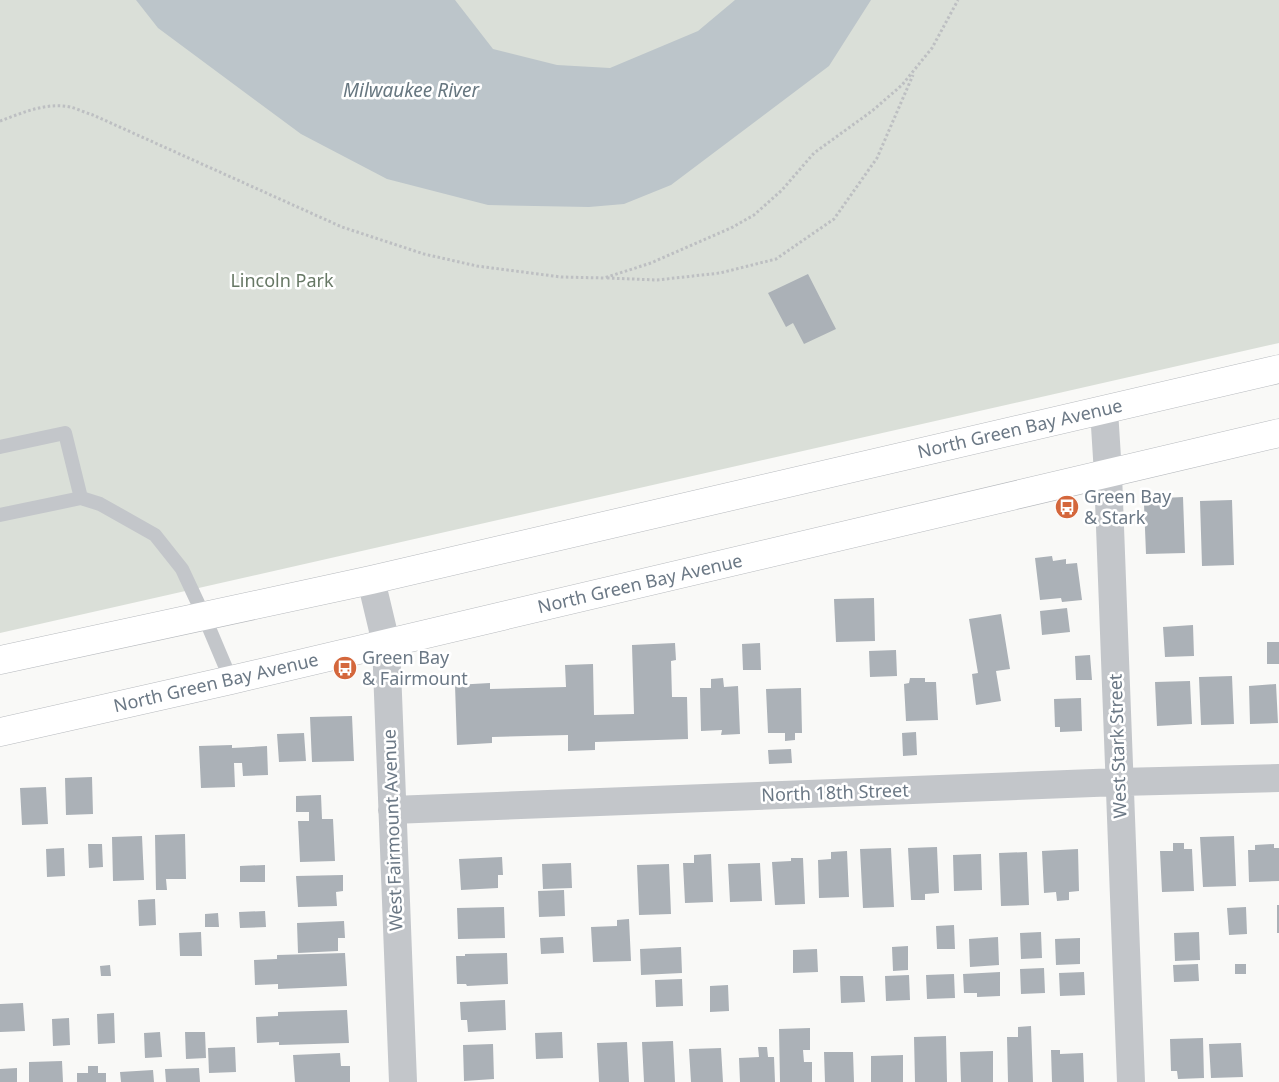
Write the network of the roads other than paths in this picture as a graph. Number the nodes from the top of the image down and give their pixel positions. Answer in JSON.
{"nodes":[{"id":1,"x":1279,"y":369,"type":"edge"},
{"id":2,"x":1104,"y":410,"type":"junction"},
{"id":3,"x":1279,"y":433,"type":"edge"},
{"id":4,"x":0,"y":446,"type":"edge"},
{"id":5,"x":1108,"y":474,"type":"junction"},
{"id":6,"x":81,"y":498,"type":"junction"},
{"id":7,"x":0,"y":515,"type":"edge"},
{"id":8,"x":371,"y":580,"type":"junction"},
{"id":9,"x":204,"y":616,"type":"junction"},
{"id":10,"x":386,"y":643,"type":"junction"},
{"id":11,"x":0,"y":660,"type":"edge"},
{"id":12,"x":231,"y":680,"type":"junction"},
{"id":13,"x":0,"y":732,"type":"edge"},
{"id":14,"x":1279,"y":778,"type":"edge"},
{"id":15,"x":1119,"y":782,"type":"junction"},
{"id":16,"x":392,"y":810,"type":"junction"},
{"id":17,"x":403,"y":1082,"type":"edge"},
{"id":18,"x":1130,"y":1082,"type":"edge"}],
"edges":[{"from":1,"to":2,"type":"main road","name":"North Green Bay Avenue"},
{"from":2,"to":5,"type":"street","name":"West Stark Street"},
{"from":2,"to":8,"type":"main road","name":"North Green Bay Avenue"},
{"from":3,"to":5,"type":"main road","name":"North Green Bay Avenue"},
{"from":4,"to":6,"type":"lane"},
{"from":5,"to":10,"type":"main road","name":"North Green Bay Avenue"},
{"from":5,"to":15,"type":"street","name":"West Stark Street"},
{"from":6,"to":7,"type":"lane"},
{"from":6,"to":9,"type":"lane"},
{"from":8,"to":9,"type":"main road","name":"North Green Bay Avenue"},
{"from":8,"to":10,"type":"street","name":"West Fairmount Avenue"},
{"from":9,"to":11,"type":"main road","name":"North Green Bay Avenue"},
{"from":9,"to":12,"type":"lane"},
{"from":10,"to":12,"type":"main road","name":"North Green Bay Avenue"},
{"from":10,"to":16,"type":"street","name":"West Fairmount Avenue"},
{"from":12,"to":13,"type":"main road","name":"North Green Bay Avenue"},
{"from":14,"to":15,"type":"street","name":"North 18th Street"},
{"from":15,"to":16,"type":"street","name":"North 18th Street"},
{"from":15,"to":18,"type":"street","name":"West Stark Street"},
{"from":16,"to":17,"type":"street","name":"West Fairmount Avenue"}]}
